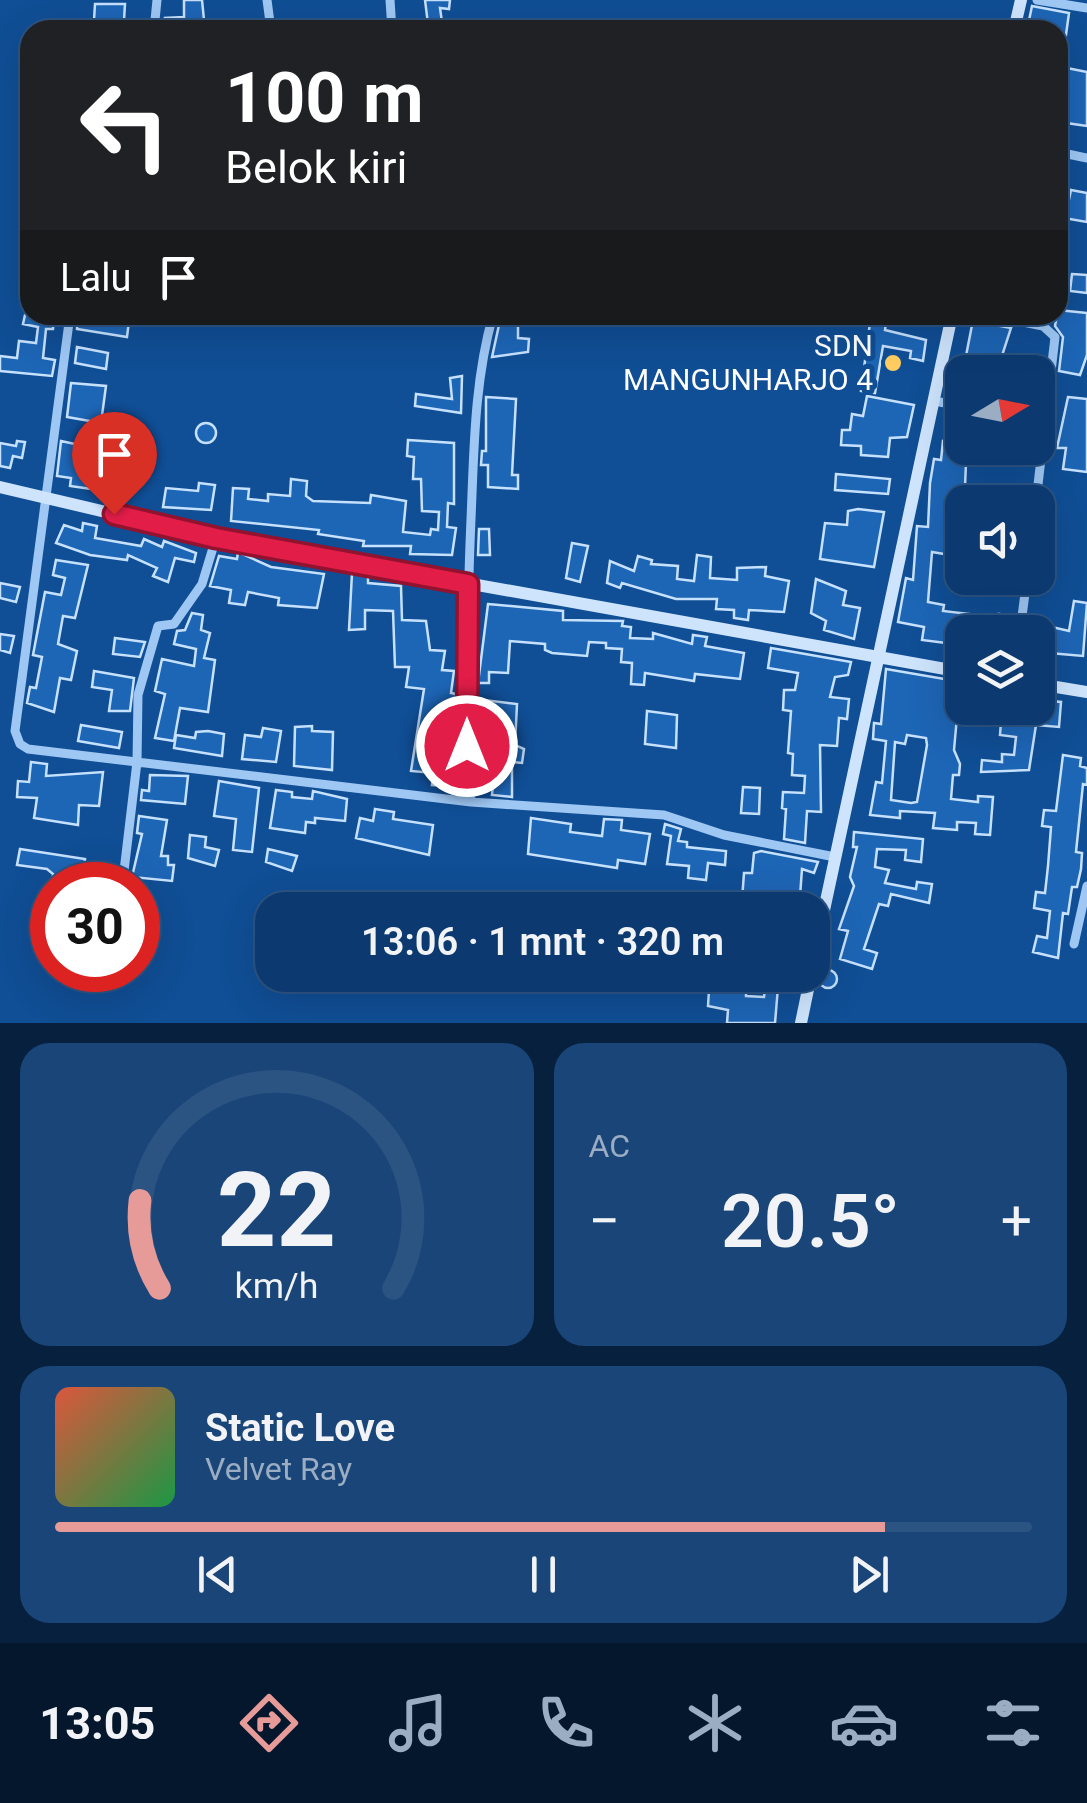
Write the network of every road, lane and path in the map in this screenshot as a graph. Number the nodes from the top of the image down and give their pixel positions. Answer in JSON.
{"nodes":[{"id":1,"x":1037,"y":0,"type":"edge"},
{"id":2,"x":1087,"y":8,"type":"edge"},
{"id":3,"x":69,"y":325,"type":"edge"},
{"id":4,"x":490,"y":325,"type":"edge"},
{"id":5,"x":950,"y":325,"type":"edge"},
{"id":6,"x":1038,"y":325,"type":"edge"},
{"id":7,"x":1051,"y":355,"type":"edge"},
{"id":8,"x":934,"y":401,"type":"junction"},
{"id":9,"x":945,"y":403,"type":"edge"},
{"id":10,"x":0,"y":487,"type":"edge"},
{"id":11,"x":45,"y":498,"type":"junction"},
{"id":12,"x":216,"y":538,"type":"junction"},
{"id":13,"x":468,"y":584,"type":"junction"},
{"id":14,"x":878,"y":656,"type":"junction"},
{"id":15,"x":945,"y":669,"type":"edge"},
{"id":16,"x":1055,"y":687,"type":"edge"},
{"id":17,"x":1087,"y":692,"type":"edge"},
{"id":18,"x":138,"y":762,"type":"junction"},
{"id":19,"x":471,"y":802,"type":"junction"},
{"id":20,"x":835,"y":857,"type":"junction"},
{"id":21,"x":125,"y":862,"type":"edge"},
{"id":22,"x":1087,"y":886,"type":"edge"},
{"id":23,"x":828,"y":892,"type":"edge"},
{"id":24,"x":1074,"y":944,"type":"dead end"},
{"id":25,"x":807,"y":992,"type":"edge"},
{"id":26,"x":801,"y":1023,"type":"edge"}],
"edges":[{"from":1,"to":2,"type":"street"},
{"from":3,"to":11,"type":"street"},
{"from":4,"to":13,"type":"street"},
{"from":5,"to":8,"type":"street"},
{"from":6,"to":7,"type":"street"},
{"from":8,"to":9,"type":"street"},
{"from":8,"to":14,"type":"street"},
{"from":10,"to":11,"type":"street"},
{"from":11,"to":12,"type":"street"},
{"from":11,"to":18,"type":"street"},
{"from":12,"to":13,"type":"street"},
{"from":12,"to":18,"type":"street"},
{"from":13,"to":14,"type":"street"},
{"from":13,"to":19,"type":"street"},
{"from":14,"to":15,"type":"street"},
{"from":14,"to":20,"type":"street"},
{"from":16,"to":17,"type":"street"},
{"from":18,"to":19,"type":"street"},
{"from":18,"to":21,"type":"street"},
{"from":19,"to":20,"type":"street"},
{"from":20,"to":23,"type":"street"},
{"from":22,"to":24,"type":"street"},
{"from":25,"to":26,"type":"street"}]}
